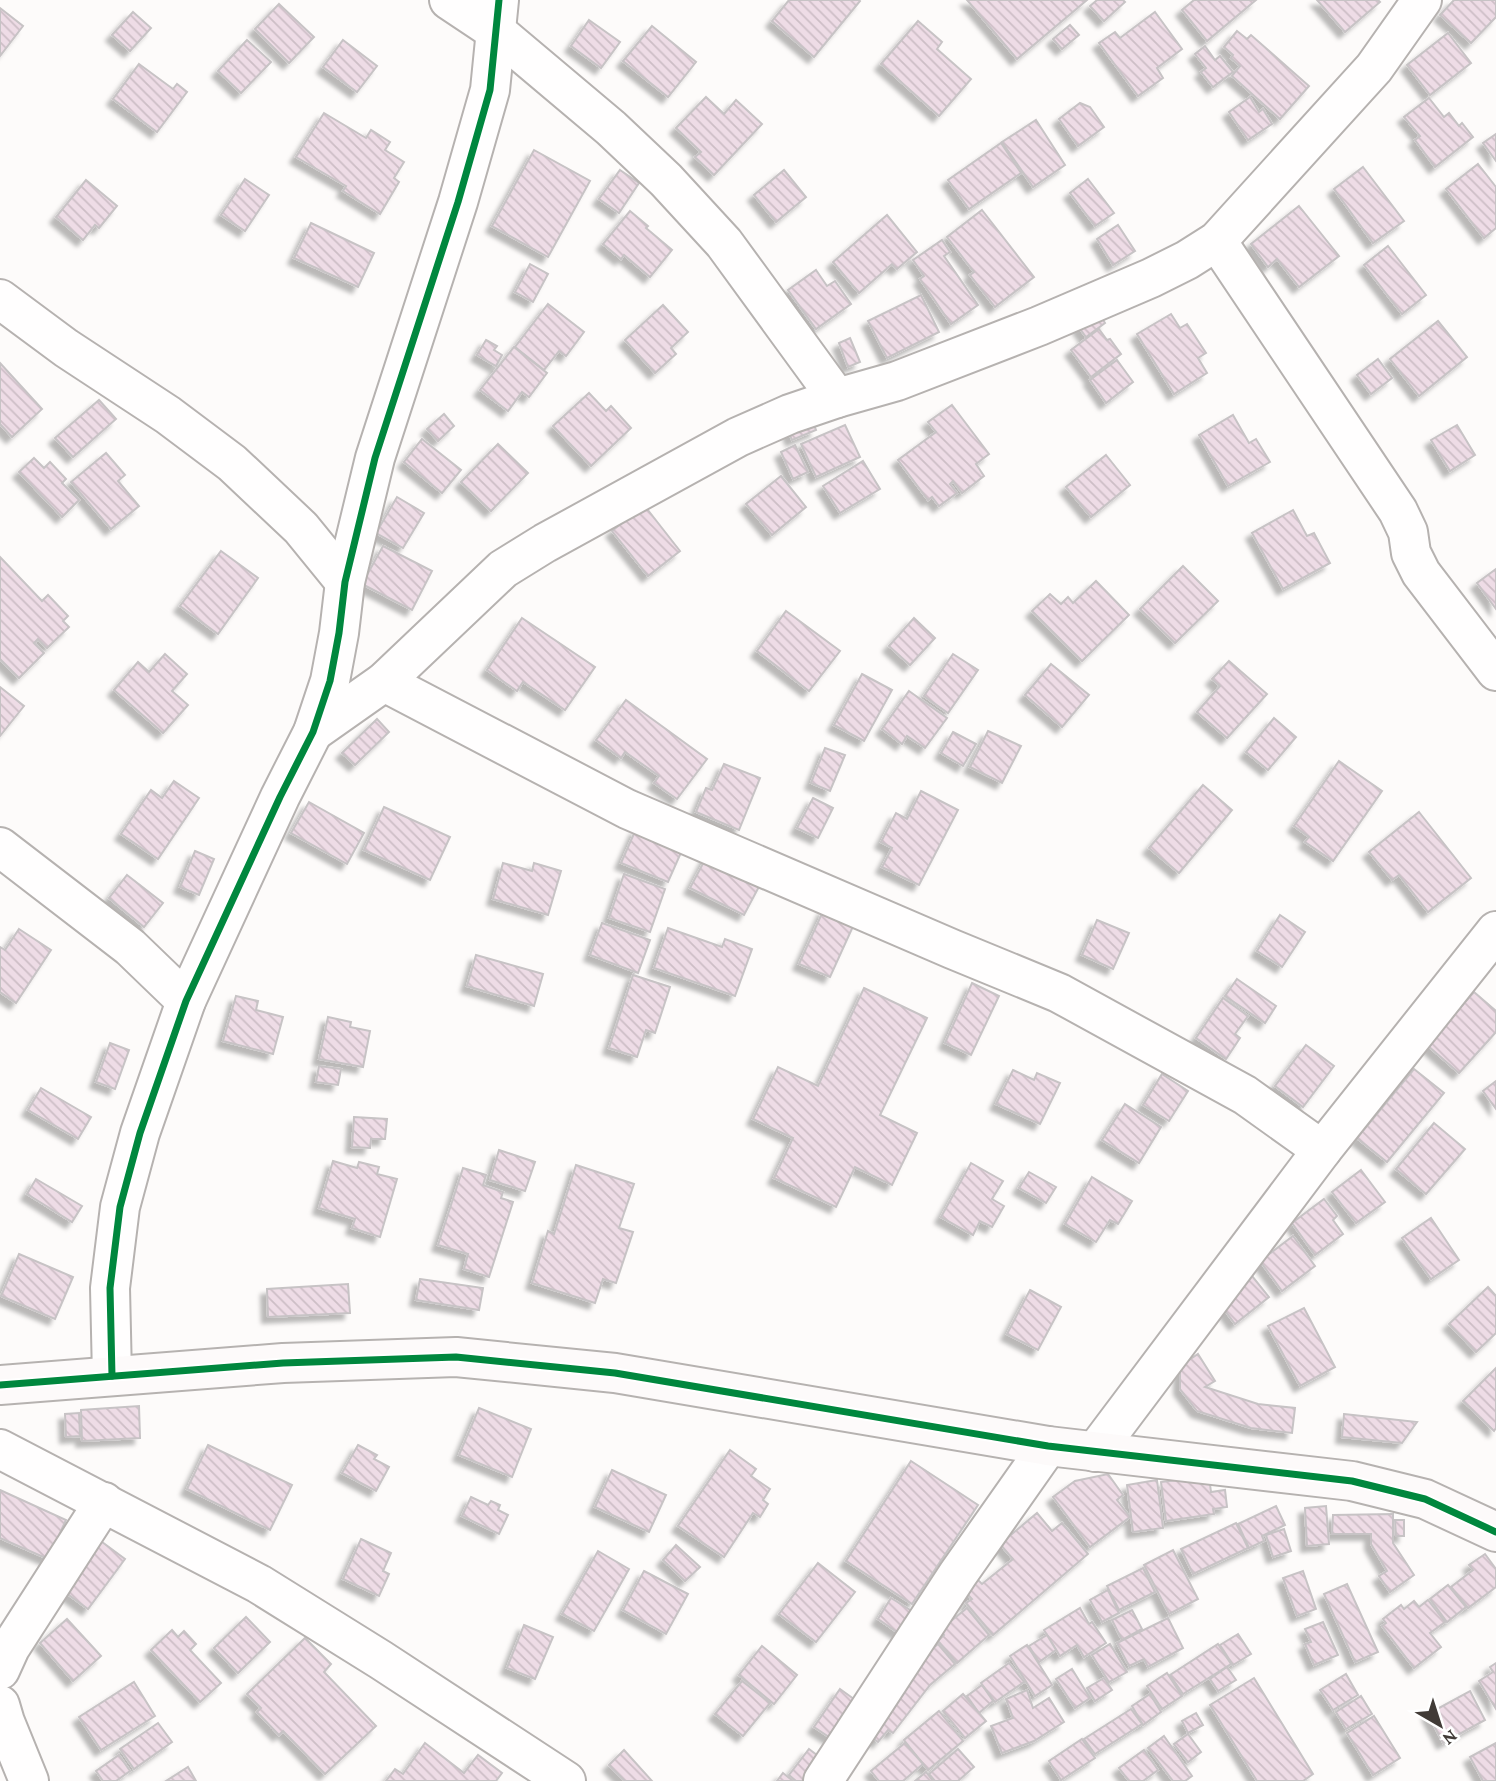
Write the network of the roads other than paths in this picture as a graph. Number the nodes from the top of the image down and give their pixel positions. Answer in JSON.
{"nodes":[{"id":1,"x":449,"y":0,"type":"edge"},
{"id":2,"x":1422,"y":0,"type":"edge"},
{"id":3,"x":498,"y":16,"type":"edge"},
{"id":4,"x":1217,"y":241,"type":"junction"},
{"id":5,"x":0,"y":299,"type":"edge"},
{"id":6,"x":837,"y":398,"type":"junction"},
{"id":7,"x":345,"y":582,"type":"junction"},
{"id":8,"x":1496,"y":671,"type":"edge"},
{"id":9,"x":384,"y":682,"type":"junction"},
{"id":10,"x":313,"y":733,"type":"junction"},
{"id":11,"x":0,"y":847,"type":"edge"},
{"id":12,"x":1496,"y":931,"type":"edge"},
{"id":13,"x":186,"y":1001,"type":"junction"},
{"id":14,"x":1322,"y":1150,"type":"junction"},
{"id":15,"x":112,"y":1376,"type":"junction"},
{"id":16,"x":0,"y":1385,"type":"edge"},
{"id":17,"x":1048,"y":1446,"type":"junction"},
{"id":18,"x":0,"y":1449,"type":"edge"},
{"id":19,"x":1096,"y":1452,"type":"junction"},
{"id":20,"x":104,"y":1502,"type":"junction"},
{"id":21,"x":1496,"y":1532,"type":"edge"},
{"id":22,"x":0,"y":1670,"type":"edge"},
{"id":23,"x":0,"y":1704,"type":"edge"},
{"id":24,"x":29,"y":1781,"type":"edge"},
{"id":25,"x":566,"y":1781,"type":"edge"},
{"id":26,"x":823,"y":1781,"type":"edge"}],
"edges":[{"from":1,"to":3,"type":"street"},
{"from":2,"to":4,"type":"street"},
{"from":3,"to":6,"type":"street"},
{"from":3,"to":7,"type":"street"},
{"from":4,"to":6,"type":"street"},
{"from":4,"to":8,"type":"street"},
{"from":5,"to":7,"type":"street"},
{"from":6,"to":9,"type":"street"},
{"from":7,"to":10,"type":"street"},
{"from":9,"to":10,"type":"street"},
{"from":9,"to":14,"type":"street"},
{"from":10,"to":13,"type":"street"},
{"from":11,"to":13,"type":"street"},
{"from":12,"to":14,"type":"street"},
{"from":13,"to":15,"type":"street"},
{"from":14,"to":19,"type":"street"},
{"from":15,"to":16,"type":"street"},
{"from":15,"to":17,"type":"street"},
{"from":17,"to":19,"type":"street"},
{"from":17,"to":26,"type":"street"},
{"from":18,"to":20,"type":"street"},
{"from":19,"to":21,"type":"street"},
{"from":20,"to":22,"type":"street"},
{"from":20,"to":25,"type":"street"},
{"from":23,"to":24,"type":"street"}]}
